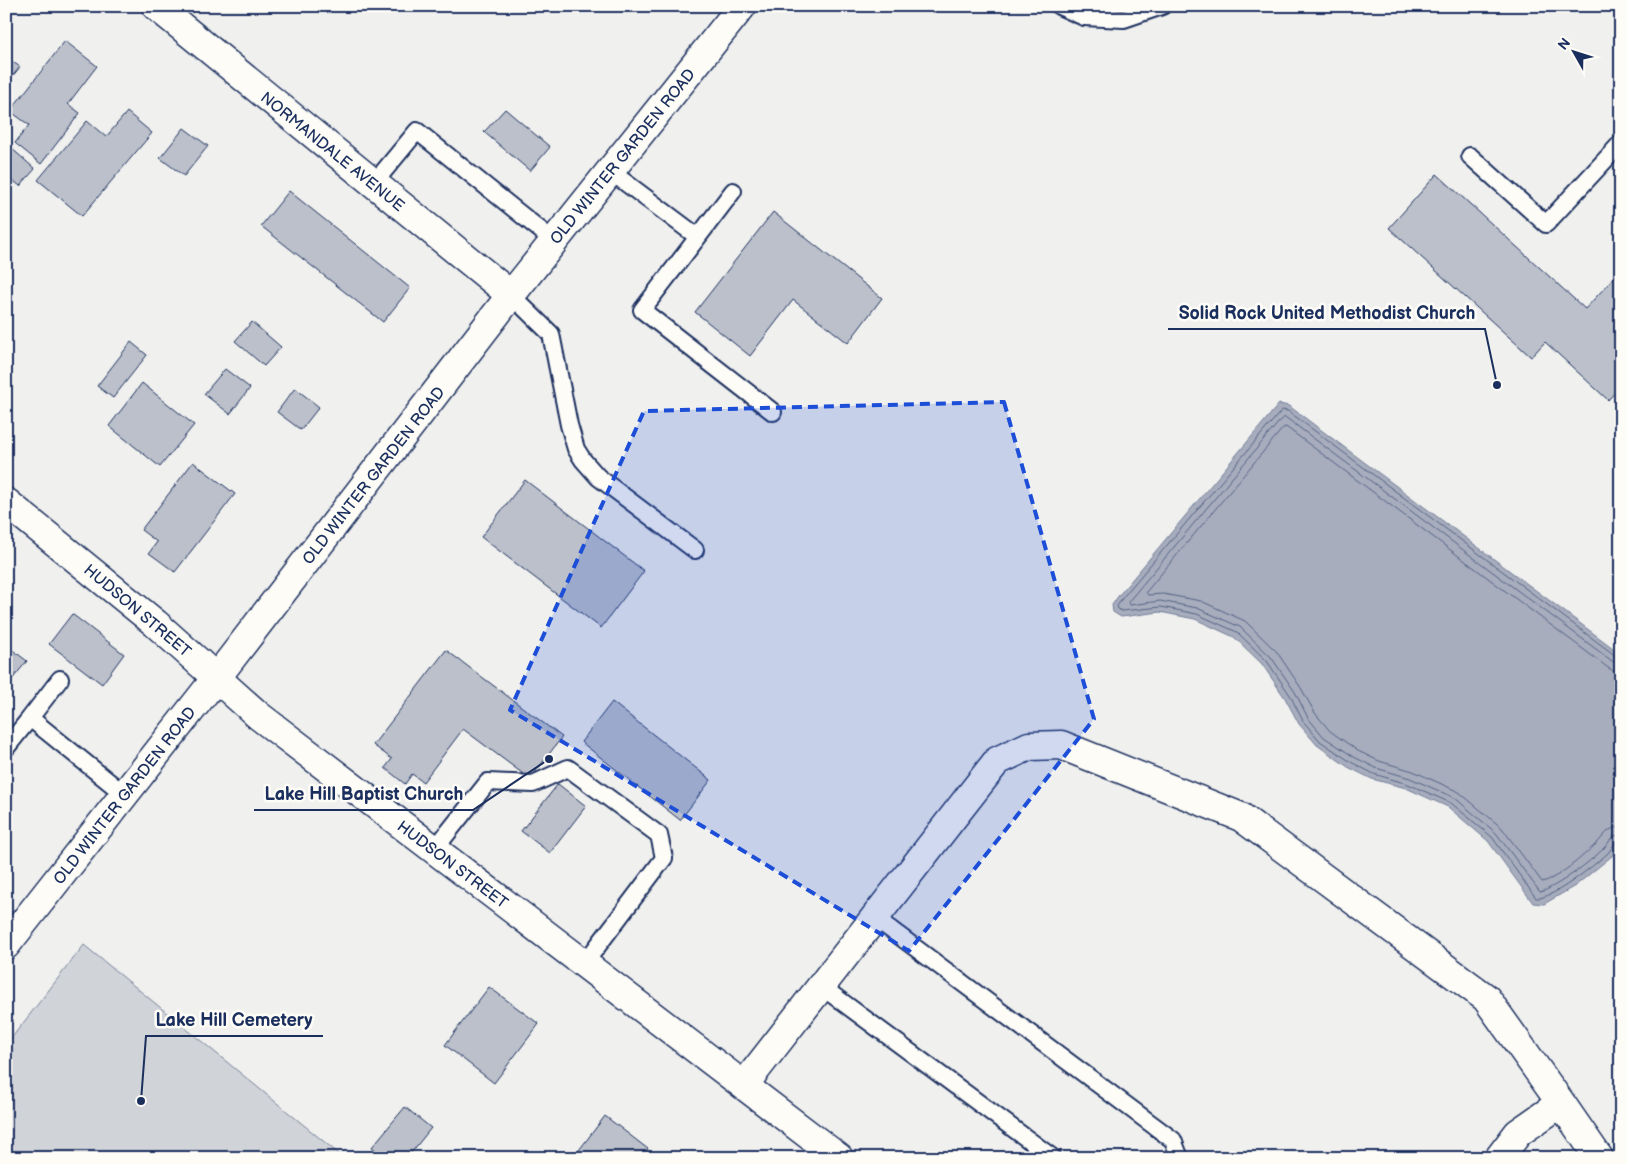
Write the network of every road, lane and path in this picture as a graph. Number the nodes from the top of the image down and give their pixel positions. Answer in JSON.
{"nodes":[{"id":1,"x":156,"y":6,"type":"edge"},
{"id":2,"x":742,"y":6,"type":"edge"},
{"id":3,"x":1059,"y":6,"type":"edge"},
{"id":4,"x":1162,"y":6,"type":"edge"},
{"id":5,"x":1621,"y":143,"type":"edge"},
{"id":6,"x":1470,"y":156,"type":"dead end"},
{"id":7,"x":610,"y":171,"type":"junction"},
{"id":8,"x":374,"y":184,"type":"junction"},
{"id":9,"x":733,"y":191,"type":"dead end"},
{"id":10,"x":698,"y":237,"type":"junction"},
{"id":11,"x":554,"y":241,"type":"junction"},
{"id":12,"x":511,"y":295,"type":"junction"},
{"id":13,"x":773,"y":412,"type":"dead end"},
{"id":14,"x":6,"y":502,"type":"edge"},
{"id":15,"x":695,"y":550,"type":"dead end"},
{"id":16,"x":216,"y":677,"type":"junction"},
{"id":17,"x":60,"y":680,"type":"dead end"},
{"id":18,"x":30,"y":718,"type":"junction"},
{"id":19,"x":6,"y":748,"type":"edge"},
{"id":20,"x":124,"y":794,"type":"junction"},
{"id":21,"x":434,"y":850,"type":"junction"},
{"id":22,"x":874,"y":917,"type":"junction"},
{"id":23,"x":6,"y":946,"type":"edge"},
{"id":24,"x":584,"y":964,"type":"junction"},
{"id":25,"x":822,"y":987,"type":"junction"},
{"id":26,"x":744,"y":1085,"type":"junction"},
{"id":27,"x":1562,"y":1103,"type":"junction"},
{"id":28,"x":839,"y":1158,"type":"edge"},
{"id":29,"x":1053,"y":1158,"type":"edge"},
{"id":30,"x":1180,"y":1158,"type":"edge"},
{"id":31,"x":1499,"y":1158,"type":"edge"},
{"id":32,"x":1599,"y":1158,"type":"edge"}],
"edges":[{"from":1,"to":8,"type":"street","name":"NORMANDALE AVENUE"},
{"from":2,"to":7,"type":"street","name":"OLD WINTER GARDEN ROAD"},
{"from":3,"to":4,"type":"lane"},
{"from":5,"to":6,"type":"lane"},
{"from":7,"to":10,"type":"lane"},
{"from":7,"to":11,"type":"street","name":"OLD WINTER GARDEN ROAD"},
{"from":8,"to":11,"type":"lane"},
{"from":8,"to":12,"type":"street","name":"NORMANDALE AVENUE"},
{"from":9,"to":10,"type":"lane"},
{"from":10,"to":13,"type":"lane"},
{"from":11,"to":12,"type":"street","name":"OLD WINTER GARDEN ROAD"},
{"from":12,"to":15,"type":"lane"},
{"from":12,"to":16,"type":"street","name":"OLD WINTER GARDEN ROAD"},
{"from":14,"to":16,"type":"street","name":"HUDSON STREET"},
{"from":16,"to":20,"type":"street","name":"OLD WINTER GARDEN ROAD"},
{"from":16,"to":21,"type":"street","name":"HUDSON STREET"},
{"from":17,"to":18,"type":"lane"},
{"from":18,"to":19,"type":"lane"},
{"from":18,"to":20,"type":"lane"},
{"from":20,"to":23,"type":"street","name":"OLD WINTER GARDEN ROAD"},
{"from":21,"to":24,"type":"street","name":"HUDSON STREET"},
{"from":21,"to":24,"type":"lane"},
{"from":22,"to":25,"type":"street"},
{"from":22,"to":27,"type":"street"},
{"from":22,"to":30,"type":"lane"},
{"from":24,"to":26,"type":"street","name":"HUDSON STREET"},
{"from":25,"to":26,"type":"street"},
{"from":25,"to":29,"type":"lane"},
{"from":26,"to":28,"type":"street","name":"HUDSON STREET"},
{"from":27,"to":31,"type":"street"},
{"from":27,"to":32,"type":"street"}]}
